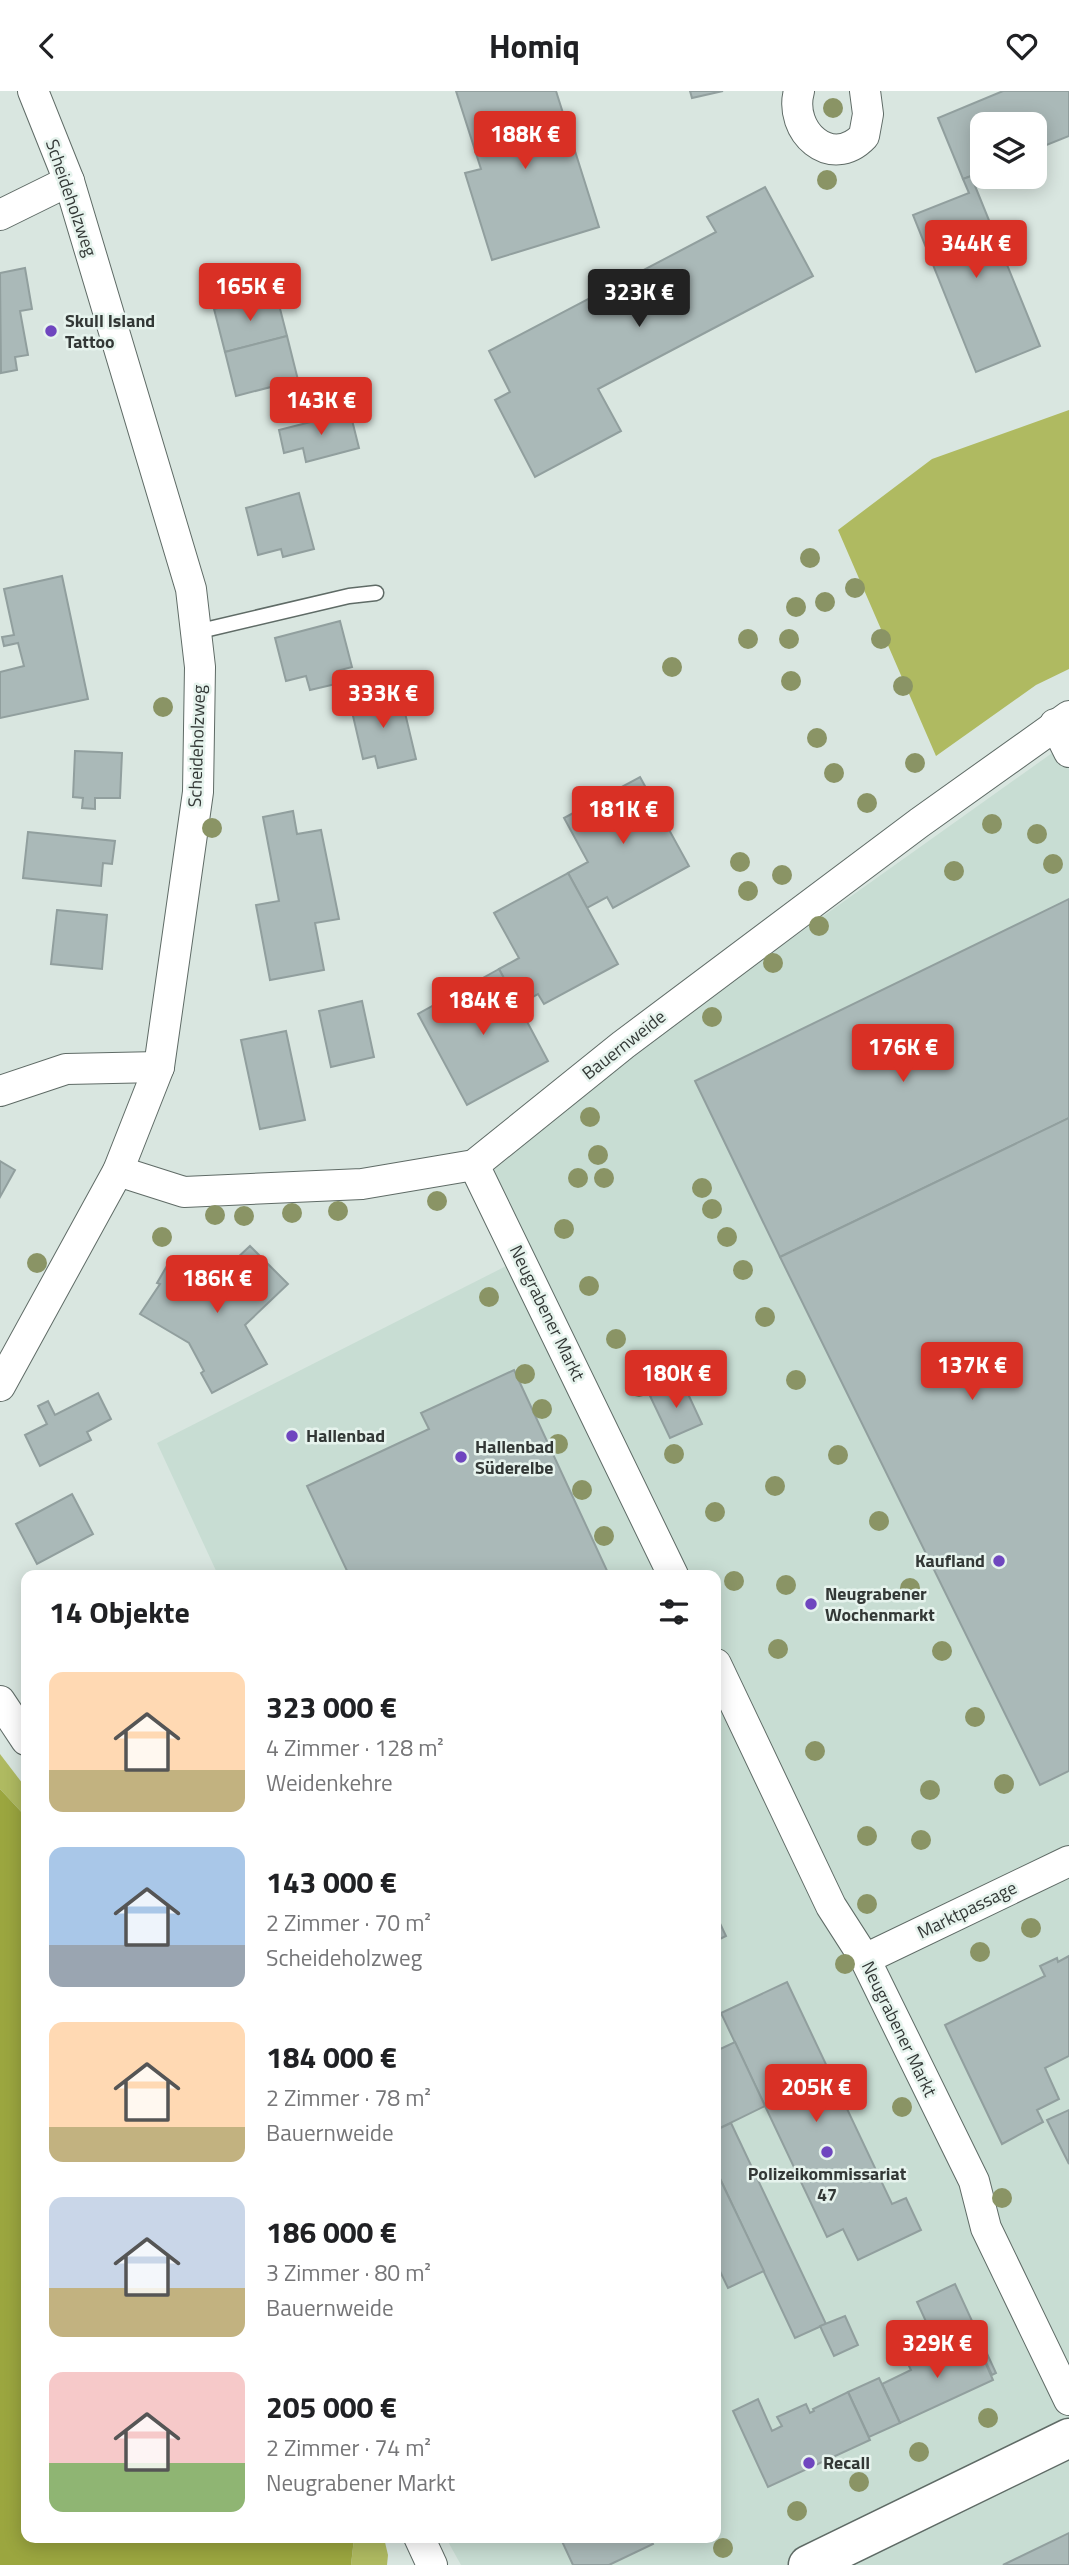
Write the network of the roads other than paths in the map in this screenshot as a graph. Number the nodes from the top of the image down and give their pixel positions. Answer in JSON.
{"nodes":[{"id":1,"x":33,"y":91,"type":"edge"},
{"id":2,"x":799,"y":91,"type":"edge"},
{"id":3,"x":865,"y":91,"type":"edge"},
{"id":4,"x":69,"y":181,"type":"junction"},
{"id":5,"x":0,"y":215,"type":"edge"},
{"id":6,"x":376,"y":593,"type":"dead end"},
{"id":7,"x":196,"y":632,"type":"junction"},
{"id":8,"x":1062,"y":720,"type":"edge"},
{"id":9,"x":1069,"y":752,"type":"edge"},
{"id":10,"x":159,"y":1067,"type":"junction"},
{"id":11,"x":0,"y":1091,"type":"edge"},
{"id":12,"x":474,"y":1165,"type":"junction"},
{"id":13,"x":118,"y":1171,"type":"junction"},
{"id":14,"x":0,"y":1385,"type":"edge"},
{"id":15,"x":671,"y":1570,"type":"edge"},
{"id":16,"x":721,"y":1675,"type":"edge"},
{"id":17,"x":0,"y":1701,"type":"edge"},
{"id":18,"x":21,"y":1732,"type":"edge"},
{"id":19,"x":1069,"y":1861,"type":"edge"},
{"id":20,"x":865,"y":1959,"type":"junction"},
{"id":21,"x":1069,"y":2400,"type":"edge"},
{"id":22,"x":1069,"y":2438,"type":"edge"},
{"id":23,"x":422,"y":2543,"type":"edge"},
{"id":24,"x":432,"y":2565,"type":"edge"},
{"id":25,"x":808,"y":2565,"type":"edge"}],
"edges":[{"from":1,"to":4,"type":"street","name":"Scheideholzweg"},
{"from":2,"to":3,"type":"street"},
{"from":4,"to":5,"type":"street"},
{"from":4,"to":7,"type":"street","name":"Scheideholzweg"},
{"from":6,"to":7,"type":"lane"},
{"from":7,"to":10,"type":"street","name":"Scheideholzweg"},
{"from":8,"to":9,"type":"street"},
{"from":8,"to":12,"type":"street","name":"Bauernweide"},
{"from":10,"to":11,"type":"street"},
{"from":10,"to":13,"type":"street","name":"Scheideholzweg"},
{"from":12,"to":13,"type":"street","name":"Bauernweide"},
{"from":12,"to":15,"type":"street","name":"Neugrabener Markt"},
{"from":13,"to":14,"type":"street","name":"Scheideholzweg"},
{"from":16,"to":20,"type":"street","name":"Neugrabener Markt"},
{"from":17,"to":18,"type":"street"},
{"from":19,"to":20,"type":"street","name":"Marktpassage"},
{"from":20,"to":21,"type":"street","name":"Neugrabener Markt"},
{"from":22,"to":25,"type":"street"},
{"from":23,"to":24,"type":"street"}]}
